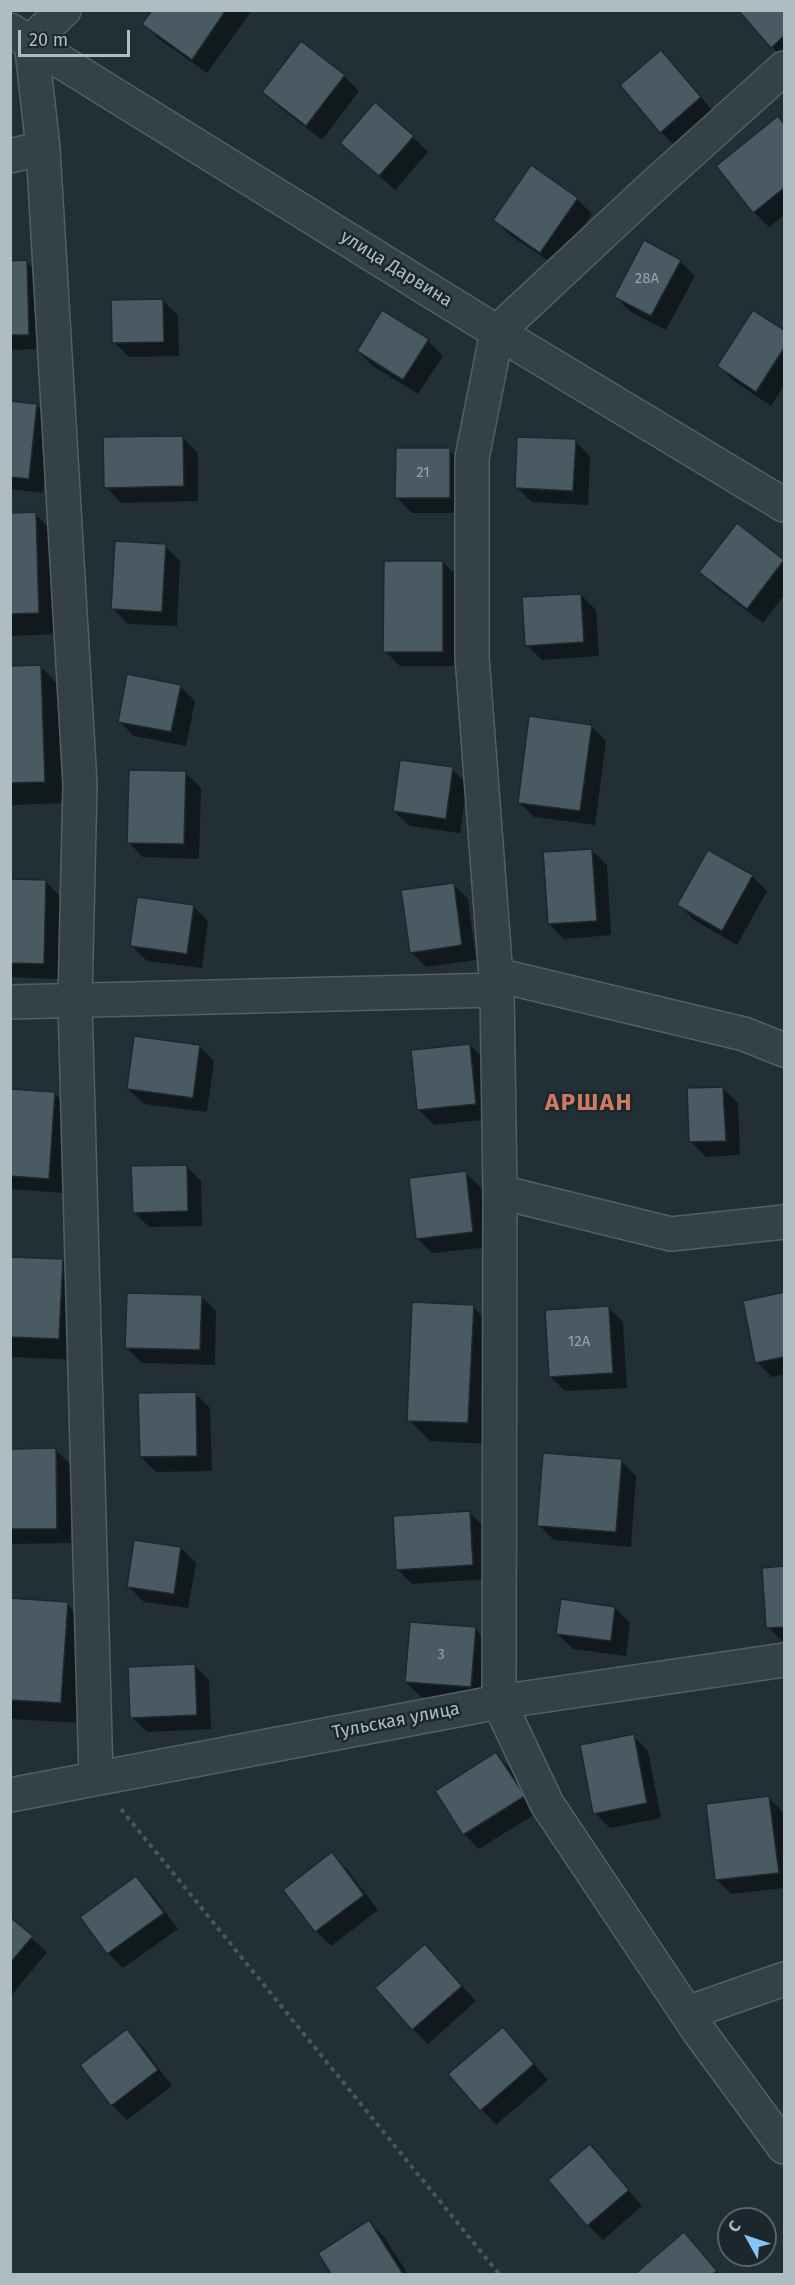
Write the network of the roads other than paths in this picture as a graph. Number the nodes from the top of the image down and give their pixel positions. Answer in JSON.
{"nodes":[{"id":1,"x":64,"y":10,"type":"edge"},
{"id":2,"x":21,"y":35,"type":"edge"},
{"id":3,"x":784,"y":68,"type":"edge"},
{"id":4,"x":43,"y":148,"type":"junction"},
{"id":5,"x":10,"y":156,"type":"edge"},
{"id":6,"x":497,"y":332,"type":"junction"},
{"id":7,"x":784,"y":505,"type":"edge"},
{"id":8,"x":497,"y":983,"type":"junction"},
{"id":9,"x":75,"y":1001,"type":"junction"},
{"id":10,"x":10,"y":1002,"type":"edge"},
{"id":11,"x":784,"y":1050,"type":"edge"},
{"id":12,"x":501,"y":1192,"type":"junction"},
{"id":13,"x":784,"y":1222,"type":"edge"},
{"id":14,"x":784,"y":1660,"type":"edge"},
{"id":15,"x":500,"y":1702,"type":"junction"},
{"id":16,"x":96,"y":1778,"type":"junction"},
{"id":17,"x":10,"y":1795,"type":"edge"},
{"id":18,"x":784,"y":1979,"type":"edge"},
{"id":19,"x":687,"y":2013,"type":"junction"},
{"id":20,"x":784,"y":2147,"type":"edge"}],
"edges":[{"from":1,"to":2,"type":"street"},
{"from":2,"to":4,"type":"street"},
{"from":2,"to":6,"type":"street","name":"улица Дарвина"},
{"from":3,"to":6,"type":"street"},
{"from":4,"to":5,"type":"street"},
{"from":4,"to":9,"type":"street"},
{"from":6,"to":7,"type":"street","name":"улица Дарвина"},
{"from":6,"to":8,"type":"street"},
{"from":8,"to":9,"type":"street"},
{"from":8,"to":11,"type":"street"},
{"from":8,"to":12,"type":"street"},
{"from":9,"to":10,"type":"street"},
{"from":9,"to":16,"type":"street"},
{"from":12,"to":13,"type":"street"},
{"from":12,"to":15,"type":"street"},
{"from":14,"to":15,"type":"street","name":"Тульская улица"},
{"from":15,"to":16,"type":"street","name":"Тульская улица"},
{"from":15,"to":19,"type":"street"},
{"from":16,"to":17,"type":"street","name":"Тульская улица"},
{"from":18,"to":19,"type":"street"},
{"from":19,"to":20,"type":"street"}]}
